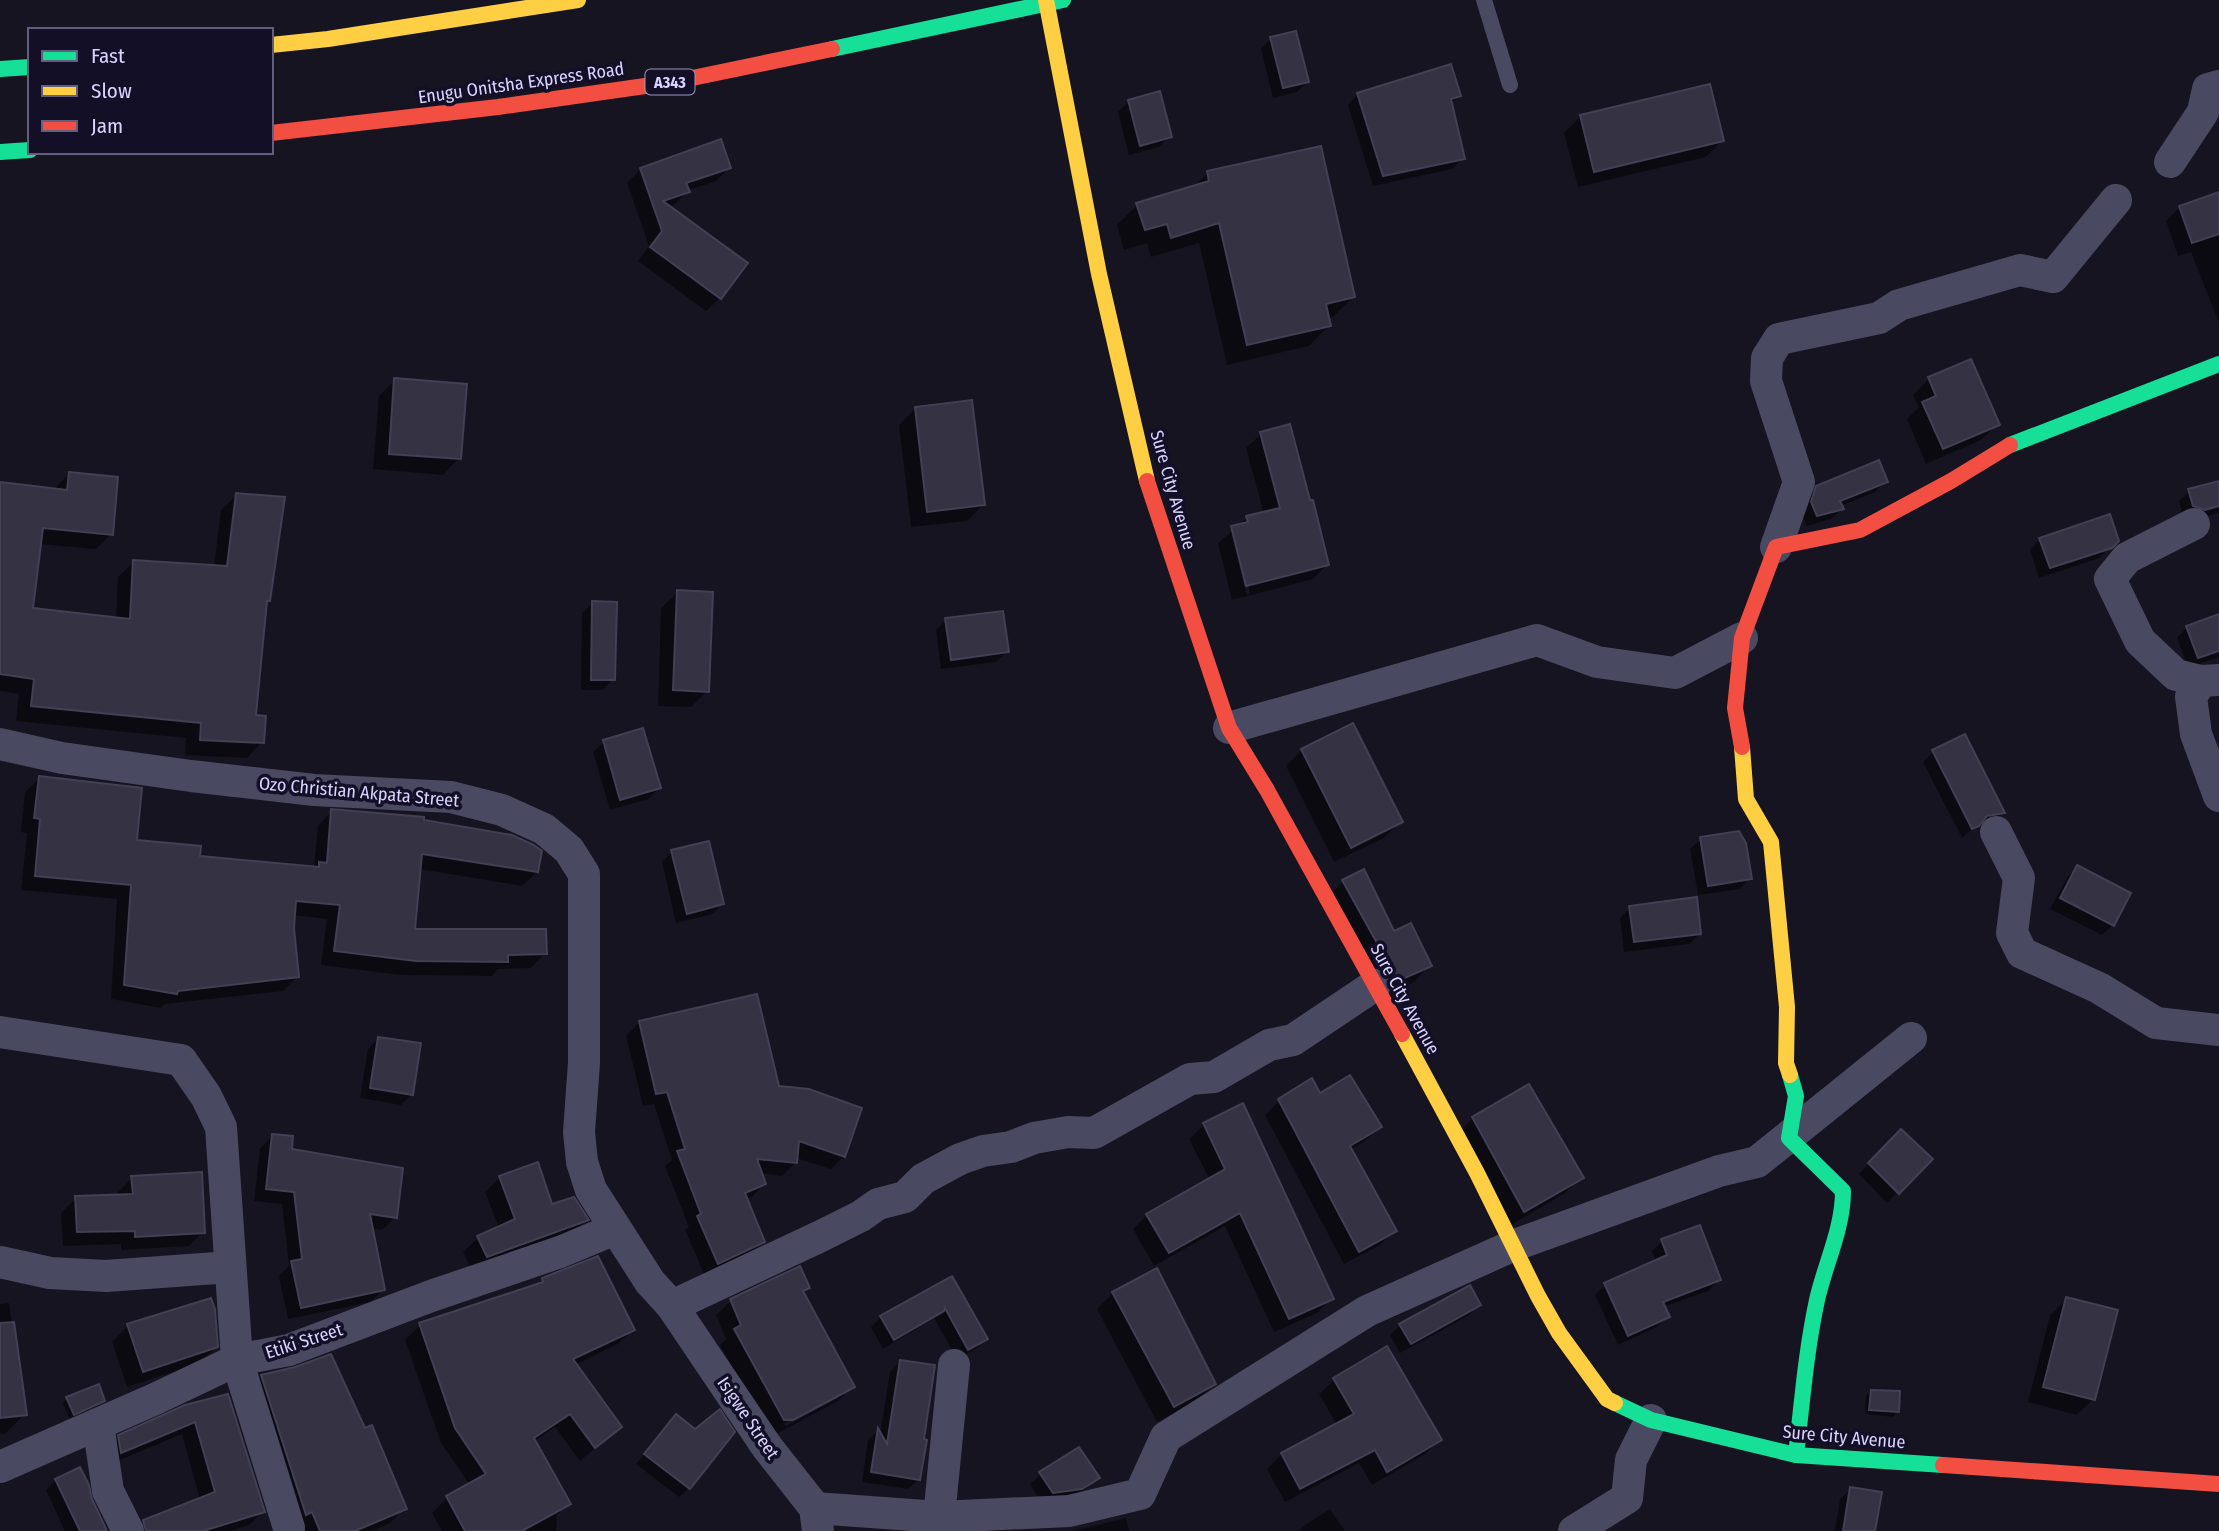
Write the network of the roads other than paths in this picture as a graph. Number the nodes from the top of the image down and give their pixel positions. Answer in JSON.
{"nodes":[{"id":1,"x":578,"y":0,"type":"edge"},
{"id":2,"x":1063,"y":0,"type":"edge"},
{"id":3,"x":1484,"y":0,"type":"edge"},
{"id":4,"x":1046,"y":1,"type":"edge"},
{"id":5,"x":273,"y":45,"type":"edge"},
{"id":6,"x":28,"y":67,"type":"edge"},
{"id":7,"x":0,"y":69,"type":"edge"},
{"id":8,"x":1510,"y":85,"type":"dead end"},
{"id":9,"x":2219,"y":86,"type":"edge"},
{"id":10,"x":273,"y":133,"type":"edge"},
{"id":11,"x":28,"y":150,"type":"edge"},
{"id":12,"x":0,"y":152,"type":"edge"},
{"id":13,"x":2170,"y":162,"type":"dead end"},
{"id":14,"x":2116,"y":200,"type":"dead end"},
{"id":15,"x":2219,"y":364,"type":"edge"},
{"id":16,"x":2194,"y":524,"type":"dead end"},
{"id":17,"x":1776,"y":547,"type":"junction"},
{"id":18,"x":1742,"y":638,"type":"junction"},
{"id":19,"x":2210,"y":681,"type":"edge"},
{"id":20,"x":1229,"y":728,"type":"junction"},
{"id":21,"x":0,"y":744,"type":"edge"},
{"id":22,"x":2219,"y":796,"type":"edge"},
{"id":23,"x":1996,"y":832,"type":"dead end"},
{"id":24,"x":1375,"y":985,"type":"junction"},
{"id":25,"x":2219,"y":1030,"type":"edge"},
{"id":26,"x":0,"y":1032,"type":"edge"},
{"id":27,"x":1911,"y":1038,"type":"dead end"},
{"id":28,"x":1789,"y":1138,"type":"junction"},
{"id":29,"x":615,"y":1229,"type":"junction"},
{"id":30,"x":1512,"y":1245,"type":"junction"},
{"id":31,"x":0,"y":1262,"type":"edge"},
{"id":32,"x":230,"y":1267,"type":"junction"},
{"id":33,"x":672,"y":1306,"type":"junction"},
{"id":34,"x":237,"y":1360,"type":"junction"},
{"id":35,"x":954,"y":1365,"type":"dead end"},
{"id":36,"x":1651,"y":1420,"type":"junction"},
{"id":37,"x":98,"y":1424,"type":"junction"},
{"id":38,"x":1796,"y":1455,"type":"junction"},
{"id":39,"x":0,"y":1467,"type":"edge"},
{"id":40,"x":2219,"y":1484,"type":"edge"},
{"id":41,"x":939,"y":1517,"type":"junction"},
{"id":42,"x":816,"y":1520,"type":"edge"},
{"id":43,"x":289,"y":1528,"type":"dead end"},
{"id":44,"x":128,"y":1531,"type":"edge"},
{"id":45,"x":1574,"y":1531,"type":"edge"}],
"edges":[{"from":1,"to":5,"type":"main road"},
{"from":2,"to":4,"type":"main road","name":"Enugu Onitsha Express Road","number":"A343"},
{"from":3,"to":8,"type":"lane"},
{"from":4,"to":10,"type":"main road","name":"Enugu Onitsha Express Road","number":"A343"},
{"from":4,"to":20,"type":"main road","name":"Sure City Avenue"},
{"from":6,"to":7,"type":"main road"},
{"from":9,"to":13,"type":"street"},
{"from":11,"to":12,"type":"main road"},
{"from":14,"to":17,"type":"street"},
{"from":15,"to":17,"type":"main road"},
{"from":16,"to":19,"type":"street"},
{"from":17,"to":18,"type":"main road"},
{"from":18,"to":20,"type":"street"},
{"from":18,"to":28,"type":"main road"},
{"from":19,"to":22,"type":"street"},
{"from":20,"to":24,"type":"main road","name":"Sure City Avenue"},
{"from":21,"to":29,"type":"street","name":"Ozo Christian Akpata Street"},
{"from":23,"to":25,"type":"street"},
{"from":24,"to":30,"type":"main road","name":"Sure City Avenue"},
{"from":24,"to":33,"type":"street"},
{"from":26,"to":32,"type":"street"},
{"from":27,"to":28,"type":"street"},
{"from":28,"to":30,"type":"street"},
{"from":28,"to":38,"type":"main road"},
{"from":29,"to":33,"type":"street","name":"Ozo Christian Akpata Street"},
{"from":29,"to":34,"type":"street","name":"Etiki Street"},
{"from":30,"to":36,"type":"main road","name":"Sure City Avenue"},
{"from":30,"to":41,"type":"street"},
{"from":31,"to":32,"type":"street"},
{"from":32,"to":34,"type":"street"},
{"from":33,"to":42,"type":"street","name":"Isigwe Street"},
{"from":34,"to":37,"type":"street","name":"Etiki Street"},
{"from":34,"to":43,"type":"street"},
{"from":35,"to":41,"type":"street"},
{"from":36,"to":38,"type":"main road","name":"Sure City Avenue"},
{"from":36,"to":45,"type":"street"},
{"from":37,"to":39,"type":"street","name":"Etiki Street"},
{"from":37,"to":44,"type":"street"},
{"from":38,"to":40,"type":"main road","name":"Sure City Avenue"},
{"from":41,"to":42,"type":"street"}]}
